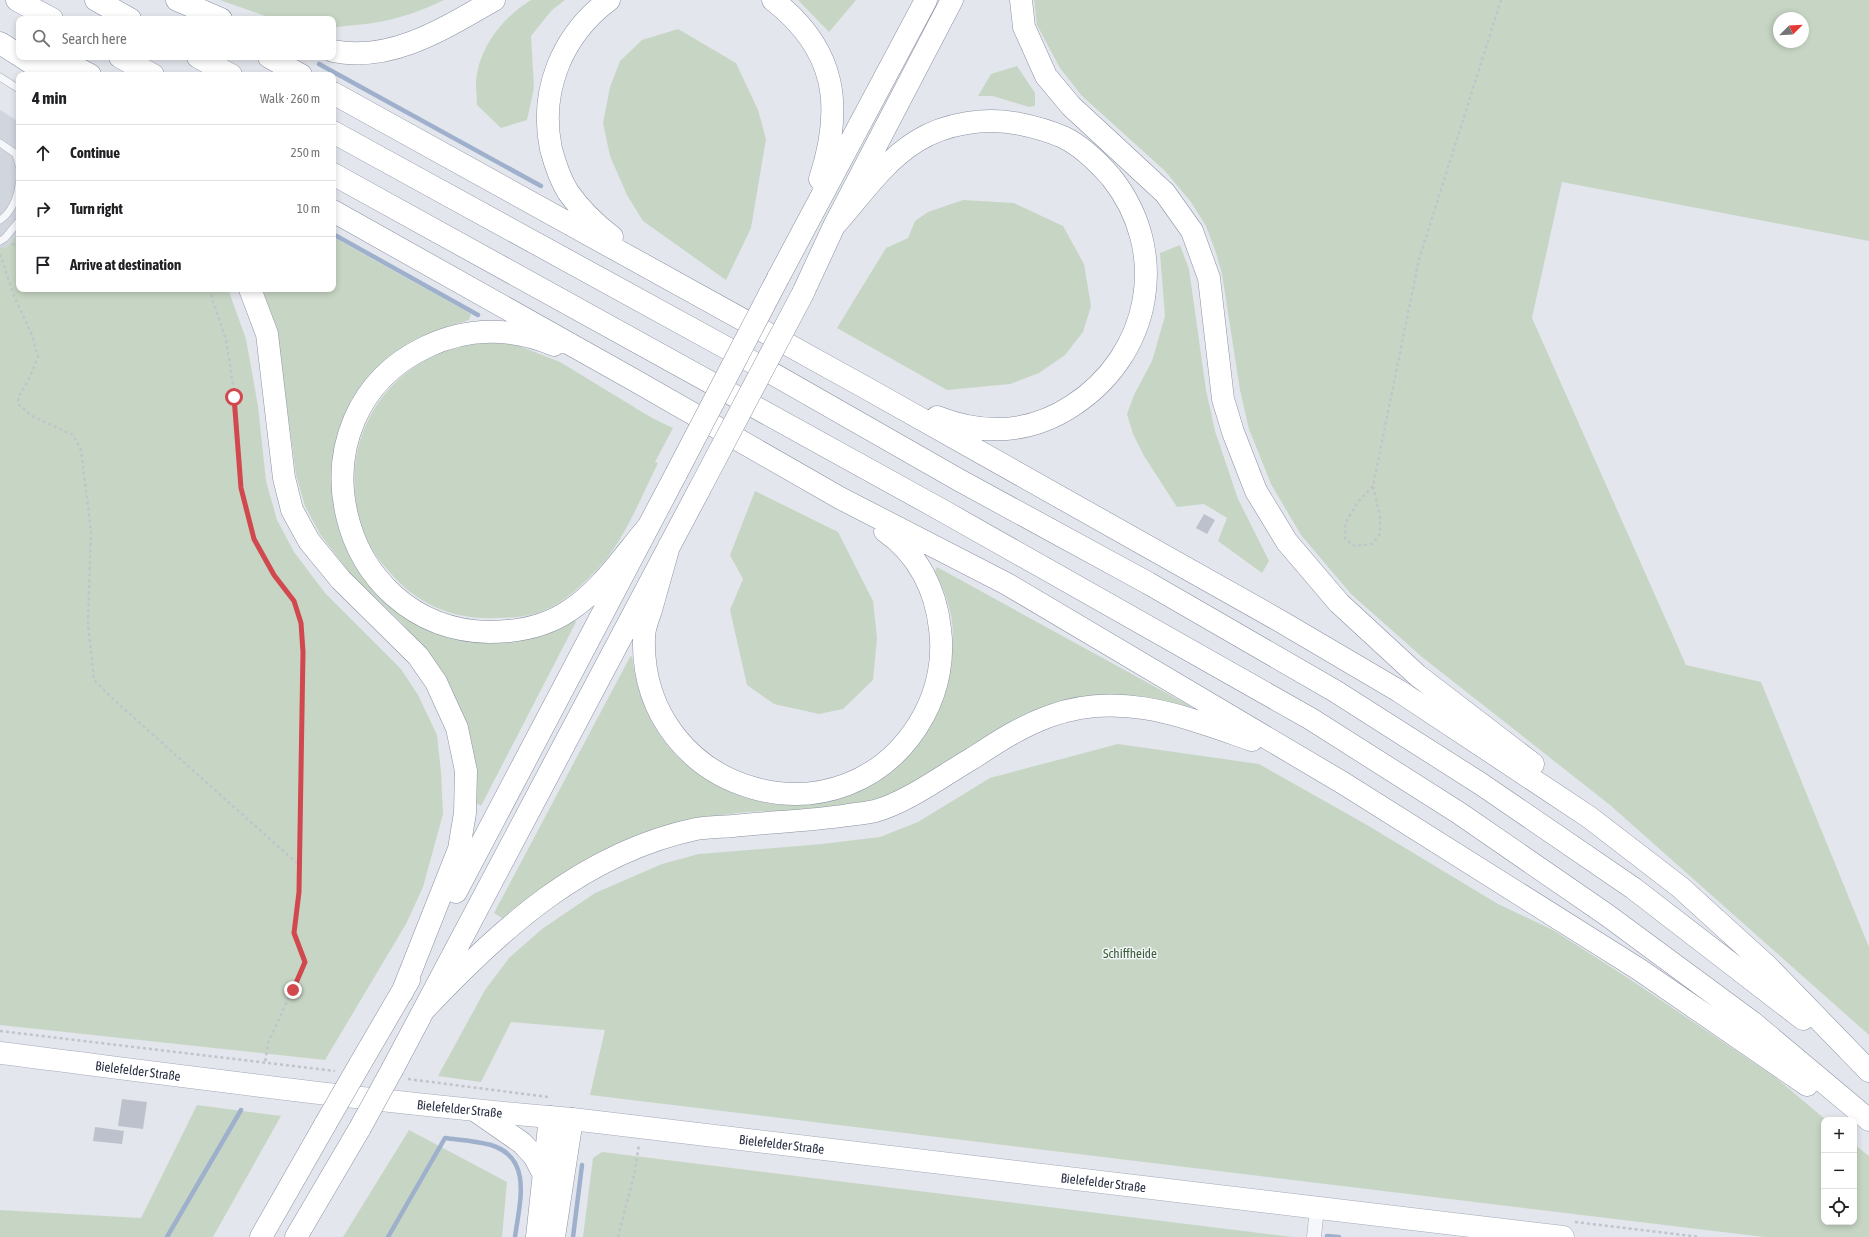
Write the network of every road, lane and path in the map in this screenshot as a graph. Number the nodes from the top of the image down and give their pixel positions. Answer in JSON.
{"nodes":[{"id":1,"x":17,"y":0,"type":"edge"},
{"id":2,"x":96,"y":0,"type":"edge"},
{"id":3,"x":169,"y":0,"type":"edge"},
{"id":4,"x":177,"y":0,"type":"edge"},
{"id":5,"x":494,"y":0,"type":"edge"},
{"id":6,"x":609,"y":0,"type":"edge"},
{"id":7,"x":773,"y":0,"type":"edge"},
{"id":8,"x":926,"y":0,"type":"edge"},
{"id":9,"x":952,"y":0,"type":"edge"},
{"id":10,"x":1021,"y":0,"type":"edge"},
{"id":11,"x":1501,"y":0,"type":"edge"},
{"id":12,"x":46,"y":16,"type":"edge"},
{"id":13,"x":125,"y":16,"type":"edge"},
{"id":14,"x":197,"y":16,"type":"edge"},
{"id":15,"x":214,"y":16,"type":"edge"},
{"id":16,"x":0,"y":27,"type":"edge"},
{"id":17,"x":16,"y":35,"type":"edge"},
{"id":18,"x":0,"y":42,"type":"edge"},
{"id":19,"x":336,"y":51,"type":"edge"},
{"id":20,"x":16,"y":53,"type":"edge"},
{"id":21,"x":27,"y":60,"type":"edge"},
{"id":22,"x":62,"y":60,"type":"edge"},
{"id":23,"x":126,"y":60,"type":"edge"},
{"id":24,"x":203,"y":60,"type":"edge"},
{"id":25,"x":274,"y":60,"type":"edge"},
{"id":26,"x":45,"y":72,"type":"edge"},
{"id":27,"x":84,"y":72,"type":"edge"},
{"id":28,"x":148,"y":72,"type":"edge"},
{"id":29,"x":225,"y":72,"type":"edge"},
{"id":30,"x":296,"y":72,"type":"edge"},
{"id":31,"x":0,"y":77,"type":"edge"},
{"id":32,"x":16,"y":87,"type":"edge"},
{"id":33,"x":336,"y":94,"type":"edge"},
{"id":34,"x":336,"y":134,"type":"edge"},
{"id":35,"x":0,"y":143,"type":"edge"},
{"id":36,"x":16,"y":154,"type":"edge"},
{"id":37,"x":336,"y":176,"type":"edge"},
{"id":38,"x":16,"y":198,"type":"edge"},
{"id":39,"x":336,"y":213,"type":"edge"},
{"id":40,"x":0,"y":220,"type":"edge"},
{"id":41,"x":16,"y":225,"type":"edge"},
{"id":42,"x":834,"y":226,"type":"junction"},
{"id":43,"x":801,"y":235,"type":"junction"},
{"id":44,"x":0,"y":241,"type":"edge"},
{"id":45,"x":0,"y":254,"type":"edge"},
{"id":46,"x":660,"y":275,"type":"junction"},
{"id":47,"x":210,"y":292,"type":"edge"},
{"id":48,"x":251,"y":292,"type":"edge"},
{"id":49,"x":634,"y":380,"type":"junction"},
{"id":50,"x":868,"y":389,"type":"junction"},
{"id":51,"x":1373,"y":486,"type":"junction"},
{"id":52,"x":840,"y":498,"type":"junction"},
{"id":53,"x":648,"y":528,"type":"junction"},
{"id":54,"x":669,"y":546,"type":"junction"},
{"id":55,"x":1343,"y":783,"type":"junction"},
{"id":56,"x":1589,"y":817,"type":"junction"},
{"id":57,"x":300,"y":866,"type":"junction"},
{"id":58,"x":402,"y":993,"type":"junction"},
{"id":59,"x":423,"y":1011,"type":"junction"},
{"id":60,"x":0,"y":1054,"type":"edge"},
{"id":61,"x":265,"y":1063,"type":"dead end"},
{"id":62,"x":1869,"y":1072,"type":"edge"},
{"id":63,"x":476,"y":1111,"type":"junction"},
{"id":64,"x":550,"y":1118,"type":"junction"},
{"id":65,"x":572,"y":1120,"type":"junction"},
{"id":66,"x":1869,"y":1120,"type":"edge"},
{"id":67,"x":1869,"y":1126,"type":"edge"},
{"id":68,"x":642,"y":1128,"type":"junction"},
{"id":69,"x":334,"y":1172,"type":"junction"},
{"id":70,"x":545,"y":1177,"type":"junction"},
{"id":71,"x":1317,"y":1208,"type":"junction"},
{"id":72,"x":261,"y":1237,"type":"edge"},
{"id":73,"x":296,"y":1237,"type":"edge"},
{"id":74,"x":306,"y":1237,"type":"edge"},
{"id":75,"x":537,"y":1237,"type":"edge"},
{"id":76,"x":554,"y":1237,"type":"edge"},
{"id":77,"x":618,"y":1237,"type":"edge"},
{"id":78,"x":1314,"y":1237,"type":"edge"},
{"id":79,"x":1563,"y":1237,"type":"edge"}],
"edges":[{"from":1,"to":12,"type":"main road"},
{"from":2,"to":13,"type":"main road"},
{"from":3,"to":14,"type":"main road"},
{"from":4,"to":15,"type":"main road"},
{"from":5,"to":19,"type":"main road"},
{"from":6,"to":46,"type":"main road"},
{"from":7,"to":43,"type":"main road"},
{"from":8,"to":43,"type":"main road"},
{"from":9,"to":42,"type":"main road"},
{"from":10,"to":56,"type":"main road"},
{"from":11,"to":51,"type":"path"},
{"from":16,"to":17,"type":"main road"},
{"from":18,"to":20,"type":"main road"},
{"from":21,"to":26,"type":"main road"},
{"from":22,"to":27,"type":"main road"},
{"from":23,"to":28,"type":"main road"},
{"from":24,"to":29,"type":"main road"},
{"from":25,"to":30,"type":"main road"},
{"from":31,"to":32,"type":"lane"},
{"from":33,"to":46,"type":"main road"},
{"from":34,"to":62,"type":"main road"},
{"from":35,"to":36,"type":"lane"},
{"from":37,"to":66,"type":"main road"},
{"from":38,"to":40,"type":"lane"},
{"from":39,"to":49,"type":"main road"},
{"from":41,"to":44,"type":"lane"},
{"from":42,"to":50,"type":"main road"},
{"from":42,"to":54,"type":"main road","bridge":true},
{"from":43,"to":53,"type":"main road","bridge":true},
{"from":45,"to":57,"type":"path"},
{"from":46,"to":50,"type":"main road"},
{"from":47,"to":57,"type":"path"},
{"from":48,"to":58,"type":"main road"},
{"from":49,"to":52,"type":"main road"},
{"from":49,"to":53,"type":"main road"},
{"from":50,"to":56,"type":"main road"},
{"from":51,"to":51,"type":"path"},
{"from":52,"to":54,"type":"main road"},
{"from":52,"to":55,"type":"main road"},
{"from":53,"to":58,"type":"main road"},
{"from":54,"to":59,"type":"main road"},
{"from":55,"to":59,"type":"main road"},
{"from":55,"to":67,"type":"main road"},
{"from":56,"to":62,"type":"main road"},
{"from":57,"to":61,"type":"path"},
{"from":58,"to":72,"type":"main road","bridge":true},
{"from":59,"to":69,"type":"main road","bridge":true},
{"from":60,"to":63,"type":"main road","name":"Bielefelder Straße"},
{"from":63,"to":64,"type":"main road","name":"Bielefelder Straße"},
{"from":63,"to":70,"type":"main road"},
{"from":64,"to":65,"type":"main road","name":"Bielefelder Straße"},
{"from":64,"to":70,"type":"main road"},
{"from":65,"to":68,"type":"main road","name":"Bielefelder Straße"},
{"from":65,"to":76,"type":"main road"},
{"from":68,"to":71,"type":"main road","name":"Bielefelder Straße"},
{"from":68,"to":77,"type":"path"},
{"from":69,"to":73,"type":"main road"},
{"from":69,"to":74,"type":"main road"},
{"from":70,"to":75,"type":"main road"},
{"from":71,"to":78,"type":"street"},
{"from":71,"to":79,"type":"main road","name":"Bielefelder Straße"}]}
